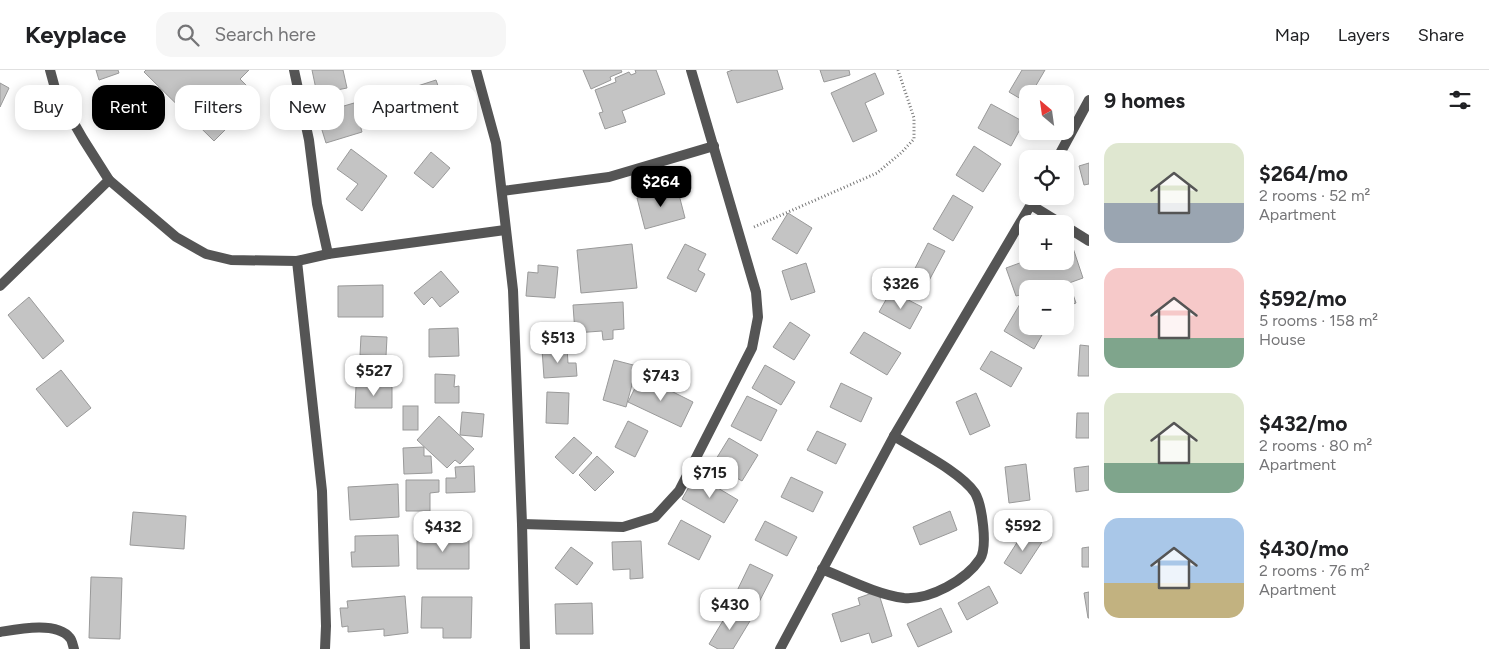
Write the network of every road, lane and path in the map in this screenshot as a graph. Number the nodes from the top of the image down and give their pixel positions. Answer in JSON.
{"nodes":[{"id":1,"x":50,"y":70,"type":"edge"},
{"id":2,"x":294,"y":70,"type":"edge"},
{"id":3,"x":476,"y":70,"type":"edge"},
{"id":4,"x":691,"y":70,"type":"edge"},
{"id":5,"x":898,"y":70,"type":"edge"},
{"id":6,"x":1089,"y":100,"type":"edge"},
{"id":7,"x":714,"y":146,"type":"junction"},
{"id":8,"x":1062,"y":150,"type":"edge"},
{"id":9,"x":109,"y":180,"type":"junction"},
{"id":10,"x":502,"y":191,"type":"junction"},
{"id":11,"x":1030,"y":205,"type":"edge"},
{"id":12,"x":1039,"y":205,"type":"edge"},
{"id":13,"x":1051,"y":215,"type":"edge"},
{"id":14,"x":505,"y":230,"type":"junction"},
{"id":15,"x":1074,"y":232,"type":"edge"},
{"id":16,"x":738,"y":234,"type":"junction"},
{"id":17,"x":1089,"y":241,"type":"edge"},
{"id":18,"x":328,"y":254,"type":"junction"},
{"id":19,"x":297,"y":261,"type":"junction"},
{"id":20,"x":0,"y":286,"type":"edge"},
{"id":21,"x":894,"y":436,"type":"junction"},
{"id":22,"x":522,"y":524,"type":"junction"},
{"id":23,"x":822,"y":569,"type":"junction"},
{"id":24,"x":0,"y":632,"type":"edge"},
{"id":25,"x":74,"y":649,"type":"edge"},
{"id":26,"x":325,"y":649,"type":"edge"},
{"id":27,"x":526,"y":649,"type":"edge"},
{"id":28,"x":780,"y":649,"type":"edge"}],
"edges":[{"from":1,"to":9,"type":"street"},
{"from":2,"to":18,"type":"street"},
{"from":3,"to":10,"type":"street"},
{"from":4,"to":7,"type":"street"},
{"from":5,"to":16,"type":"path"},
{"from":6,"to":8,"type":"street"},
{"from":7,"to":10,"type":"street"},
{"from":7,"to":16,"type":"street"},
{"from":9,"to":19,"type":"street"},
{"from":9,"to":20,"type":"street"},
{"from":10,"to":14,"type":"street"},
{"from":11,"to":21,"type":"street"},
{"from":12,"to":13,"type":"street"},
{"from":14,"to":18,"type":"street"},
{"from":14,"to":22,"type":"street"},
{"from":15,"to":17,"type":"street"},
{"from":16,"to":22,"type":"street"},
{"from":18,"to":19,"type":"street"},
{"from":19,"to":26,"type":"street"},
{"from":21,"to":23,"type":"street"},
{"from":21,"to":23,"type":"street"},
{"from":22,"to":27,"type":"street"},
{"from":23,"to":28,"type":"street"},
{"from":24,"to":25,"type":"street"}]}
